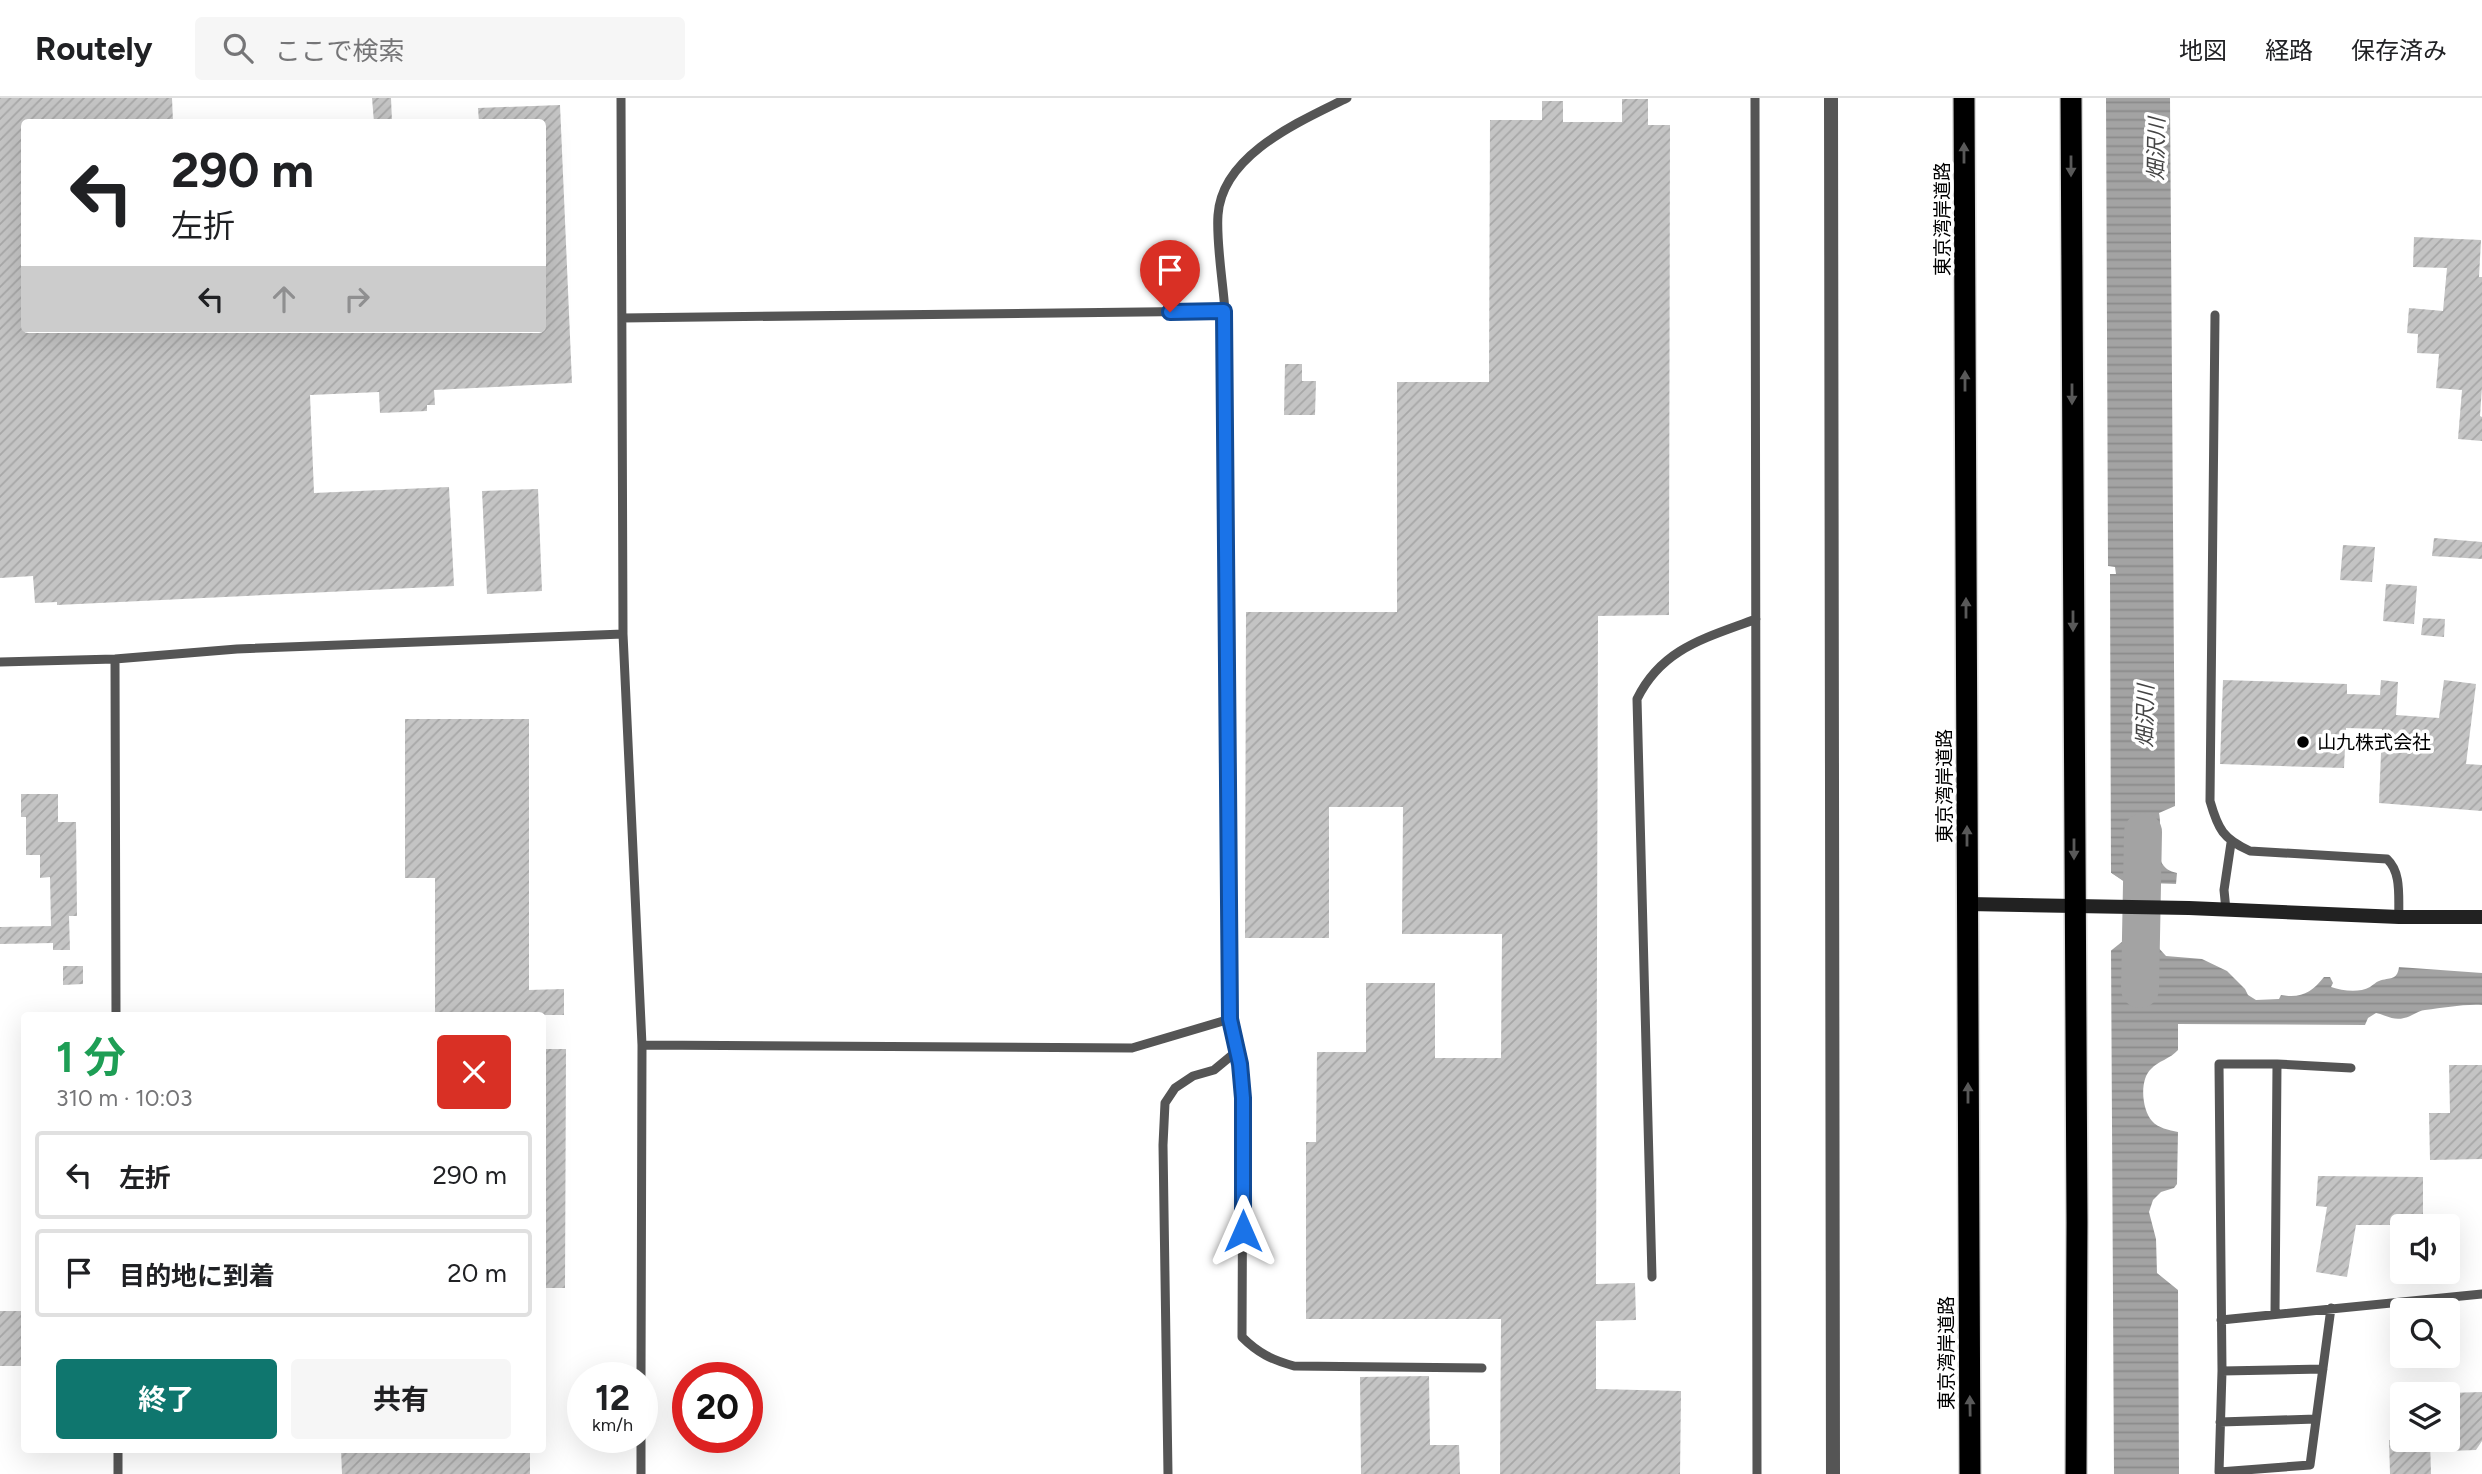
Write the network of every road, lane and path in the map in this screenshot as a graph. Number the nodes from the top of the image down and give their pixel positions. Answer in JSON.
{"nodes":[{"id":1,"x":621,"y":98,"type":"edge"},
{"id":2,"x":1347,"y":98,"type":"edge"},
{"id":3,"x":1755,"y":98,"type":"edge"},
{"id":4,"x":1831,"y":98,"type":"edge"},
{"id":5,"x":1964,"y":98,"type":"edge"},
{"id":6,"x":2071,"y":98,"type":"edge"},
{"id":7,"x":1224,"y":311,"type":"junction"},
{"id":8,"x":2215,"y":315,"type":"dead end"},
{"id":9,"x":622,"y":318,"type":"junction"},
{"id":10,"x":1756,"y":620,"type":"junction"},
{"id":11,"x":623,"y":634,"type":"junction"},
{"id":12,"x":115,"y":659,"type":"junction"},
{"id":13,"x":0,"y":662,"type":"edge"},
{"id":14,"x":2231,"y":843,"type":"junction"},
{"id":15,"x":1968,"y":904,"type":"junction"},
{"id":16,"x":2074,"y":907,"type":"junction"},
{"id":17,"x":2226,"y":909,"type":"junction"},
{"id":18,"x":2399,"y":917,"type":"junction"},
{"id":19,"x":2482,"y":917,"type":"edge"},
{"id":20,"x":116,"y":1012,"type":"edge"},
{"id":21,"x":1230,"y":1019,"type":"junction"},
{"id":22,"x":642,"y":1045,"type":"junction"},
{"id":23,"x":1237,"y":1051,"type":"junction"},
{"id":24,"x":2277,"y":1064,"type":"junction"},
{"id":25,"x":2351,"y":1068,"type":"dead end"},
{"id":26,"x":1652,"y":1277,"type":"dead end"},
{"id":27,"x":2482,"y":1294,"type":"edge"},
{"id":28,"x":2331,"y":1308,"type":"junction"},
{"id":29,"x":2276,"y":1314,"type":"junction"},
{"id":30,"x":2221,"y":1320,"type":"junction"},
{"id":31,"x":641,"y":1362,"type":"edge"},
{"id":32,"x":1482,"y":1368,"type":"dead end"},
{"id":33,"x":2323,"y":1369,"type":"junction"},
{"id":34,"x":2222,"y":1371,"type":"junction"},
{"id":35,"x":2316,"y":1419,"type":"junction"},
{"id":36,"x":2220,"y":1422,"type":"junction"},
{"id":37,"x":118,"y":1453,"type":"edge"},
{"id":38,"x":641,"y":1453,"type":"edge"},
{"id":39,"x":118,"y":1474,"type":"edge"},
{"id":40,"x":641,"y":1474,"type":"edge"},
{"id":41,"x":1168,"y":1474,"type":"edge"},
{"id":42,"x":1757,"y":1474,"type":"edge"},
{"id":43,"x":1833,"y":1474,"type":"edge"},
{"id":44,"x":1970,"y":1474,"type":"edge"},
{"id":45,"x":2076,"y":1474,"type":"edge"}],
"edges":[{"from":1,"to":9,"type":"lane"},
{"from":2,"to":7,"type":"lane"},
{"from":3,"to":10,"type":"lane"},
{"from":4,"to":43,"type":"street"},
{"from":15,"to":5,"type":"highway","name":"東京湾岸道路","one_way":true},
{"from":6,"to":16,"type":"highway","one_way":true},
{"from":7,"to":9,"type":"lane"},
{"from":7,"to":21,"type":"lane"},
{"from":8,"to":14,"type":"lane"},
{"from":9,"to":11,"type":"lane"},
{"from":10,"to":26,"type":"lane"},
{"from":10,"to":42,"type":"lane"},
{"from":11,"to":12,"type":"lane"},
{"from":11,"to":22,"type":"lane"},
{"from":12,"to":13,"type":"lane"},
{"from":12,"to":20,"type":"lane"},
{"from":14,"to":17,"type":"lane"},
{"from":14,"to":18,"type":"lane"},
{"from":15,"to":16,"type":"street"},
{"from":44,"to":15,"type":"highway","name":"東京湾岸道路","one_way":true},
{"from":16,"to":17,"type":"street"},
{"from":16,"to":45,"type":"highway"},
{"from":17,"to":18,"type":"street"},
{"from":18,"to":19,"type":"street"},
{"from":21,"to":22,"type":"lane"},
{"from":21,"to":23,"type":"lane"},
{"from":22,"to":31,"type":"lane"},
{"from":23,"to":32,"type":"lane"},
{"from":23,"to":41,"type":"lane"},
{"from":24,"to":25,"type":"lane"},
{"from":24,"to":29,"type":"lane"},
{"from":24,"to":30,"type":"lane"},
{"from":27,"to":28,"type":"lane"},
{"from":28,"to":29,"type":"lane"},
{"from":28,"to":33,"type":"lane"},
{"from":29,"to":30,"type":"lane"},
{"from":30,"to":34,"type":"lane"},
{"from":33,"to":34,"type":"lane"},
{"from":33,"to":35,"type":"lane"},
{"from":34,"to":36,"type":"lane"},
{"from":35,"to":36,"type":"lane"},
{"from":35,"to":36,"type":"lane"},
{"from":37,"to":39,"type":"lane"},
{"from":38,"to":40,"type":"lane"}]}
